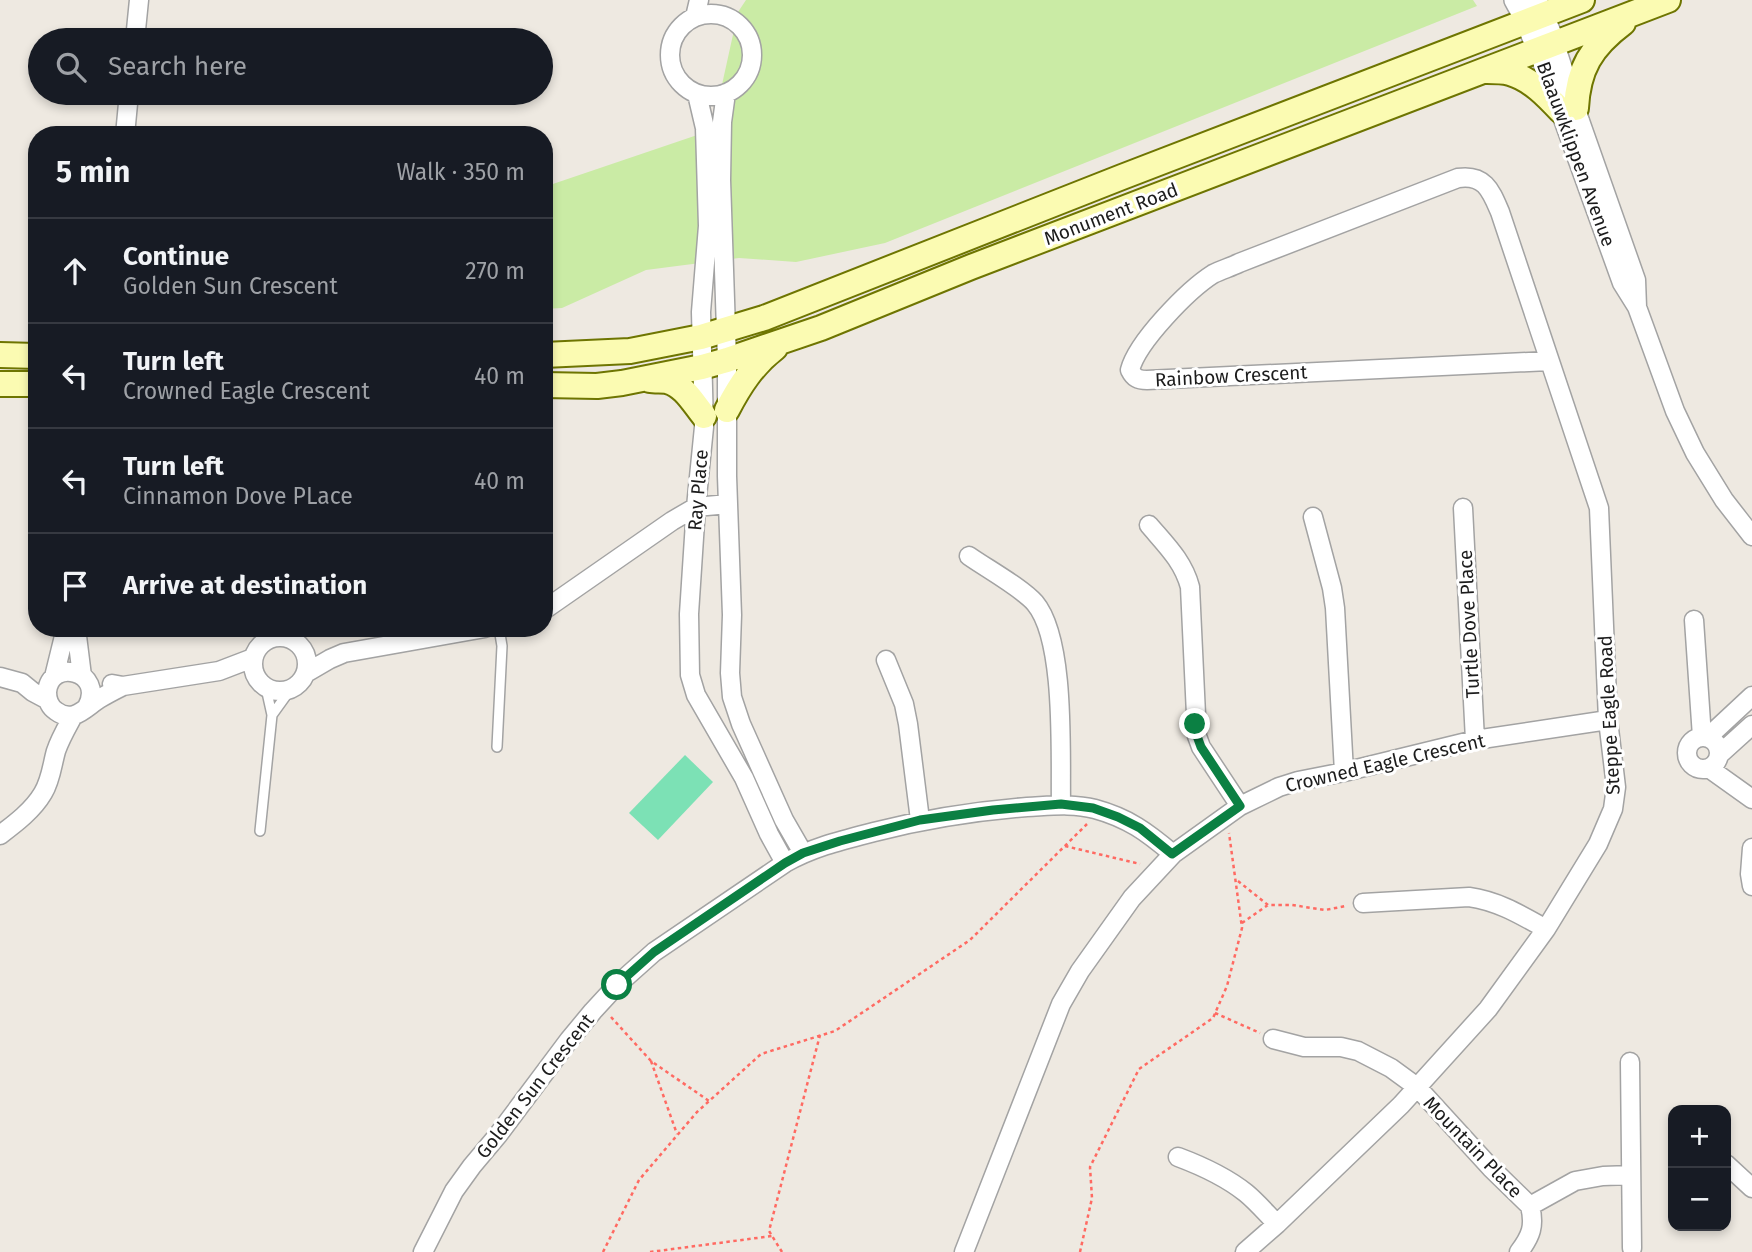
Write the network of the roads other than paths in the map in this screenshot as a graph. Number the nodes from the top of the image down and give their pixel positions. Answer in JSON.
{"nodes":[{"id":1,"x":139,"y":0,"type":"edge"},
{"id":2,"x":721,"y":0,"type":"edge"},
{"id":3,"x":1582,"y":0,"type":"edge"},
{"id":4,"x":1668,"y":0,"type":"edge"},
{"id":5,"x":697,"y":9,"type":"edge"},
{"id":6,"x":1530,"y":9,"type":"edge"},
{"id":7,"x":1640,"y":10,"type":"junction"},
{"id":8,"x":727,"y":18,"type":"junction"},
{"id":9,"x":136,"y":28,"type":"edge"},
{"id":10,"x":1547,"y":47,"type":"junction"},
{"id":11,"x":1487,"y":71,"type":"junction"},
{"id":12,"x":726,"y":93,"type":"junction"},
{"id":13,"x":697,"y":94,"type":"junction"},
{"id":14,"x":129,"y":105,"type":"edge"},
{"id":15,"x":1569,"y":110,"type":"junction"},
{"id":16,"x":126,"y":126,"type":"edge"},
{"id":17,"x":1487,"y":186,"type":"joint"},
{"id":18,"x":726,"y":329,"type":"junction"},
{"id":19,"x":701,"y":337,"type":"junction"},
{"id":20,"x":786,"y":338,"type":"junction"},
{"id":21,"x":0,"y":355,"type":"edge"},
{"id":22,"x":553,"y":355,"type":"edge"},
{"id":23,"x":28,"y":356,"type":"edge"},
{"id":24,"x":727,"y":360,"type":"junction"},
{"id":25,"x":1549,"y":361,"type":"junction"},
{"id":26,"x":702,"y":367,"type":"junction"},
{"id":27,"x":642,"y":380,"type":"junction"},
{"id":28,"x":0,"y":384,"type":"edge"},
{"id":29,"x":28,"y":384,"type":"edge"},
{"id":30,"x":553,"y":385,"type":"edge"},
{"id":31,"x":716,"y":413,"type":"junction"},
{"id":32,"x":728,"y":504,"type":"junction"},
{"id":33,"x":696,"y":507,"type":"junction"},
{"id":34,"x":1463,"y":508,"type":"dead end"},
{"id":35,"x":1313,"y":517,"type":"dead end"},
{"id":36,"x":1149,"y":525,"type":"dead end"},
{"id":37,"x":1752,"y":536,"type":"edge"},
{"id":38,"x":969,"y":556,"type":"dead end"},
{"id":39,"x":553,"y":604,"type":"edge"},
{"id":40,"x":1694,"y":620,"type":"dead end"},
{"id":41,"x":64,"y":637,"type":"edge"},
{"id":42,"x":78,"y":637,"type":"edge"},
{"id":43,"x":271,"y":637,"type":"edge"},
{"id":44,"x":434,"y":637,"type":"edge"},
{"id":45,"x":500,"y":637,"type":"edge"},
{"id":46,"x":298,"y":640,"type":"edge"},
{"id":47,"x":344,"y":653,"type":"junction"},
{"id":48,"x":886,"y":660,"type":"dead end"},
{"id":49,"x":306,"y":673,"type":"junction"},
{"id":50,"x":258,"y":674,"type":"junction"},
{"id":51,"x":0,"y":677,"type":"edge"},
{"id":52,"x":85,"y":678,"type":"junction"},
{"id":53,"x":53,"y":679,"type":"junction"},
{"id":54,"x":22,"y":683,"type":"junction"},
{"id":55,"x":123,"y":686,"type":"junction"},
{"id":56,"x":290,"y":690,"type":"junction"},
{"id":57,"x":732,"y":696,"type":"junction"},
{"id":58,"x":1752,"y":696,"type":"edge"},
{"id":59,"x":700,"y":703,"type":"junction"},
{"id":60,"x":50,"y":704,"type":"junction"},
{"id":61,"x":80,"y":712,"type":"junction"},
{"id":62,"x":272,"y":715,"type":"junction"},
{"id":63,"x":1608,"y":720,"type":"junction"},
{"id":64,"x":1752,"y":725,"type":"edge"},
{"id":65,"x":1705,"y":737,"type":"junction"},
{"id":66,"x":1475,"y":740,"type":"junction"},
{"id":67,"x":497,"y":747,"type":"dead end"},
{"id":68,"x":57,"y":749,"type":"junction"},
{"id":69,"x":1715,"y":761,"type":"junction"},
{"id":70,"x":1344,"y":772,"type":"junction"},
{"id":71,"x":772,"y":791,"type":"junction"},
{"id":72,"x":754,"y":798,"type":"junction"},
{"id":73,"x":1752,"y":799,"type":"edge"},
{"id":74,"x":1061,"y":804,"type":"junction"},
{"id":75,"x":1233,"y":810,"type":"junction"},
{"id":76,"x":920,"y":820,"type":"junction"},
{"id":77,"x":260,"y":831,"type":"dead end"},
{"id":78,"x":0,"y":835,"type":"edge"},
{"id":79,"x":1752,"y":848,"type":"edge"},
{"id":80,"x":803,"y":853,"type":"junction"},
{"id":81,"x":1172,"y":854,"type":"junction"},
{"id":82,"x":785,"y":863,"type":"junction"},
{"id":83,"x":1752,"y":886,"type":"edge"},
{"id":84,"x":1363,"y":903,"type":"road end"},
{"id":85,"x":1546,"y":929,"type":"junction"},
{"id":86,"x":1273,"y":1039,"type":"road end"},
{"id":87,"x":1630,"y":1062,"type":"dead end"},
{"id":88,"x":1417,"y":1087,"type":"junction"},
{"id":89,"x":1178,"y":1157,"type":"dead end"},
{"id":90,"x":1730,"y":1168,"type":"edge"},
{"id":91,"x":1631,"y":1175,"type":"junction"},
{"id":92,"x":1752,"y":1188,"type":"edge"},
{"id":93,"x":1530,"y":1206,"type":"junction"},
{"id":94,"x":1277,"y":1224,"type":"junction"},
{"id":95,"x":1632,"y":1248,"type":"dead end"},
{"id":96,"x":423,"y":1252,"type":"edge"},
{"id":97,"x":964,"y":1252,"type":"edge"},
{"id":98,"x":1245,"y":1252,"type":"edge"},
{"id":99,"x":1519,"y":1252,"type":"edge"}],
"edges":[{"from":1,"to":9,"type":"street"},
{"from":2,"to":8,"type":"street"},
{"from":3,"to":6,"type":"main road","name":"Monument Road"},
{"from":4,"to":7,"type":"main road","name":"Monument Road"},
{"from":5,"to":8,"type":"street"},
{"from":5,"to":13,"type":"street"},
{"from":6,"to":10,"type":"street","name":"Blaauwklippen Avenue"},
{"from":6,"to":18,"type":"main road","name":"Monument Road"},
{"from":7,"to":10,"type":"main road","name":"Monument Road"},
{"from":7,"to":15,"type":"main road"},
{"from":8,"to":12,"type":"street"},
{"from":10,"to":11,"type":"main road","name":"Monument Road"},
{"from":10,"to":15,"type":"street","name":"Blaauwklippen Avenue"},
{"from":11,"to":15,"type":"main road"},
{"from":11,"to":20,"type":"main road","name":"Monument Road"},
{"from":12,"to":13,"type":"street"},
{"from":12,"to":18,"type":"street","name":"Ray Place"},
{"from":13,"to":19,"type":"street","name":"Ray Place"},
{"from":14,"to":16,"type":"street"},
{"from":15,"to":37,"type":"street","name":"Blaauwklippen Avenue"},
{"from":17,"to":25,"type":"street","name":"Steppe Eagle Road"},
{"from":17,"to":25,"type":"street","name":"Rainbow Crescent"},
{"from":18,"to":19,"type":"main road","name":"Monument Road"},
{"from":18,"to":24,"type":"street","name":"Ray Place"},
{"from":19,"to":22,"type":"main road","name":"Monument Road"},
{"from":19,"to":26,"type":"street","name":"Ray Place"},
{"from":20,"to":24,"type":"main road","name":"Monument Road"},
{"from":20,"to":31,"type":"main road"},
{"from":21,"to":23,"type":"main road"},
{"from":24,"to":26,"type":"main road","name":"Monument Road"},
{"from":24,"to":31,"type":"street","name":"Ray Place"},
{"from":25,"to":63,"type":"street","name":"Steppe Eagle Road"},
{"from":26,"to":27,"type":"main road","name":"Monument Road"},
{"from":26,"to":31,"type":"street","name":"Ray Place"},
{"from":27,"to":30,"type":"main road","name":"Monument Road"},
{"from":27,"to":31,"type":"main road"},
{"from":28,"to":29,"type":"main road"},
{"from":31,"to":32,"type":"street","name":"Ray Place"},
{"from":31,"to":33,"type":"street","name":"Ray Place"},
{"from":32,"to":33,"type":"street"},
{"from":32,"to":57,"type":"street","name":"Ray Place"},
{"from":33,"to":39,"type":"street"},
{"from":33,"to":59,"type":"street","name":"Ray Place"},
{"from":34,"to":66,"type":"street","name":"Turtle Dove Place"},
{"from":35,"to":70,"type":"street"},
{"from":36,"to":75,"type":"street"},
{"from":38,"to":74,"type":"street"},
{"from":40,"to":65,"type":"street"},
{"from":41,"to":53,"type":"street"},
{"from":42,"to":52,"type":"street"},
{"from":43,"to":50,"type":"street"},
{"from":44,"to":47,"type":"street"},
{"from":45,"to":67,"type":"lane"},
{"from":46,"to":47,"type":"street"},
{"from":46,"to":49,"type":"street"},
{"from":47,"to":49,"type":"street"},
{"from":48,"to":76,"type":"street"},
{"from":49,"to":56,"type":"street"},
{"from":50,"to":55,"type":"street"},
{"from":50,"to":56,"type":"street"},
{"from":50,"to":62,"type":"lane"},
{"from":51,"to":54,"type":"street"},
{"from":52,"to":53,"type":"street"},
{"from":52,"to":55,"type":"street"},
{"from":52,"to":61,"type":"street"},
{"from":53,"to":54,"type":"street"},
{"from":53,"to":60,"type":"street"},
{"from":54,"to":60,"type":"street"},
{"from":55,"to":61,"type":"street"},
{"from":56,"to":62,"type":"lane"},
{"from":57,"to":59,"type":"street"},
{"from":57,"to":71,"type":"street","name":"Ray Place"},
{"from":58,"to":65,"type":"street"},
{"from":59,"to":72,"type":"street","name":"Ray Place"},
{"from":60,"to":61,"type":"street"},
{"from":60,"to":68,"type":"street"},
{"from":61,"to":68,"type":"street"},
{"from":62,"to":77,"type":"lane"},
{"from":63,"to":66,"type":"street","name":"Crowned Eagle Crescent"},
{"from":63,"to":85,"type":"street","name":"Steppe Eagle Road"},
{"from":64,"to":69,"type":"street"},
{"from":65,"to":69,"type":"street"},
{"from":65,"to":69,"type":"street"},
{"from":66,"to":70,"type":"street","name":"Crowned Eagle Crescent"},
{"from":68,"to":78,"type":"street"},
{"from":69,"to":73,"type":"street"},
{"from":70,"to":75,"type":"street","name":"Crowned Eagle Crescent"},
{"from":71,"to":72,"type":"street"},
{"from":71,"to":80,"type":"street","name":"Ray Place"},
{"from":72,"to":82,"type":"street","name":"Ray Place"},
{"from":74,"to":76,"type":"street","name":"Golden Sun Crescent"},
{"from":74,"to":81,"type":"street","name":"Golden Sun Crescent"},
{"from":75,"to":81,"type":"street","name":"Crowned Eagle Crescent"},
{"from":76,"to":80,"type":"street","name":"Golden Sun Crescent"},
{"from":79,"to":83,"type":"street"},
{"from":80,"to":82,"type":"street","name":"Golden Sun Crescent"},
{"from":81,"to":97,"type":"street","name":"Crowned Eagle Crescent"},
{"from":82,"to":96,"type":"street","name":"Golden Sun Crescent"},
{"from":84,"to":85,"type":"street"},
{"from":85,"to":88,"type":"street","name":"Steppe Eagle Road"},
{"from":86,"to":88,"type":"street","name":"Mountain Place"},
{"from":87,"to":91,"type":"street"},
{"from":88,"to":93,"type":"street","name":"Mountain Place"},
{"from":88,"to":94,"type":"street","name":"Steppe Eagle Road"},
{"from":89,"to":94,"type":"street"},
{"from":90,"to":92,"type":"street"},
{"from":91,"to":93,"type":"street"},
{"from":91,"to":95,"type":"street"},
{"from":93,"to":99,"type":"street"},
{"from":94,"to":98,"type":"street","name":"Steppe Eagle Road"}]}
